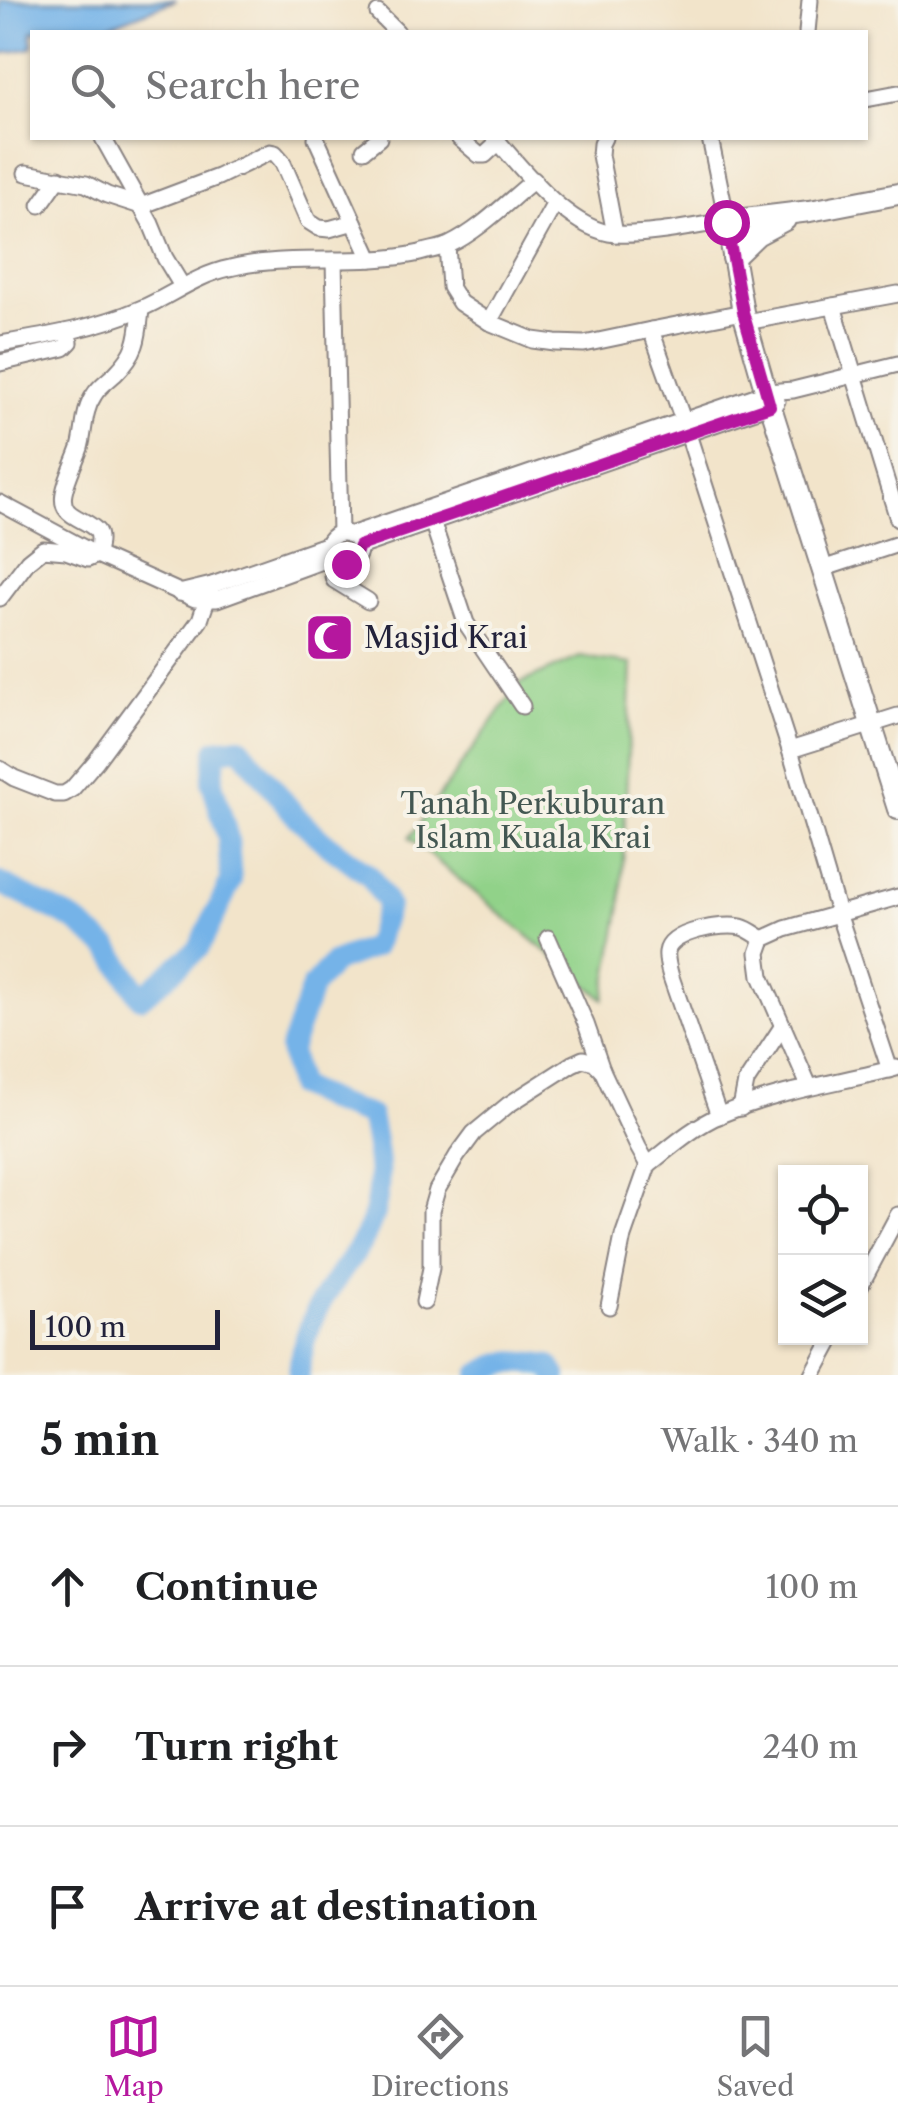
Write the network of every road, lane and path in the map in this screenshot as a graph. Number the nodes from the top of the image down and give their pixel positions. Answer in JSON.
{"nodes":[{"id":1,"x":810,"y":0,"type":"edge"},
{"id":2,"x":378,"y":13,"type":"dead end"},
{"id":3,"x":395,"y":30,"type":"edge"},
{"id":4,"x":806,"y":30,"type":"edge"},
{"id":5,"x":898,"y":93,"type":"edge"},
{"id":6,"x":868,"y":96,"type":"edge"},
{"id":7,"x":104,"y":140,"type":"edge"},
{"id":8,"x":317,"y":140,"type":"edge"},
{"id":9,"x":376,"y":140,"type":"edge"},
{"id":10,"x":461,"y":140,"type":"edge"},
{"id":11,"x":497,"y":140,"type":"edge"},
{"id":12,"x":603,"y":140,"type":"edge"},
{"id":13,"x":710,"y":140,"type":"edge"},
{"id":14,"x":364,"y":150,"type":"dead end"},
{"id":15,"x":26,"y":172,"type":"dead end"},
{"id":16,"x":59,"y":178,"type":"junction"},
{"id":17,"x":534,"y":180,"type":"junction"},
{"id":18,"x":898,"y":194,"type":"edge"},
{"id":19,"x":555,"y":202,"type":"junction"},
{"id":20,"x":40,"y":205,"type":"dead end"},
{"id":21,"x":141,"y":206,"type":"junction"},
{"id":22,"x":810,"y":210,"type":"junction"},
{"id":23,"x":354,"y":222,"type":"junction"},
{"id":24,"x":726,"y":222,"type":"junction"},
{"id":25,"x":615,"y":234,"type":"junction"},
{"id":26,"x":447,"y":246,"type":"junction"},
{"id":27,"x":733,"y":258,"type":"junction"},
{"id":28,"x":334,"y":260,"type":"junction"},
{"id":29,"x":371,"y":260,"type":"junction"},
{"id":30,"x":182,"y":286,"type":"junction"},
{"id":31,"x":898,"y":294,"type":"edge"},
{"id":32,"x":833,"y":306,"type":"junction"},
{"id":33,"x":141,"y":309,"type":"junction"},
{"id":34,"x":745,"y":317,"type":"junction"},
{"id":35,"x":490,"y":322,"type":"junction"},
{"id":36,"x":651,"y":330,"type":"junction"},
{"id":37,"x":66,"y":332,"type":"junction"},
{"id":38,"x":0,"y":344,"type":"edge"},
{"id":39,"x":0,"y":363,"type":"edge"},
{"id":40,"x":898,"y":364,"type":"edge"},
{"id":41,"x":854,"y":375,"type":"junction"},
{"id":42,"x":768,"y":399,"type":"junction"},
{"id":43,"x":685,"y":427,"type":"junction"},
{"id":44,"x":0,"y":503,"type":"edge"},
{"id":45,"x":430,"y":515,"type":"junction"},
{"id":46,"x":898,"y":518,"type":"edge"},
{"id":47,"x":898,"y":544,"type":"edge"},
{"id":48,"x":341,"y":546,"type":"junction"},
{"id":49,"x":97,"y":555,"type":"junction"},
{"id":50,"x":822,"y":568,"type":"junction"},
{"id":51,"x":210,"y":593,"type":"junction"},
{"id":52,"x":0,"y":598,"type":"edge"},
{"id":53,"x":368,"y":601,"type":"dead end"},
{"id":54,"x":522,"y":706,"type":"dead end"},
{"id":55,"x":898,"y":716,"type":"edge"},
{"id":56,"x":870,"y":725,"type":"junction"},
{"id":57,"x":790,"y":750,"type":"junction"},
{"id":58,"x":0,"y":770,"type":"edge"},
{"id":59,"x":898,"y":809,"type":"edge"},
{"id":60,"x":898,"y":897,"type":"edge"},
{"id":61,"x":838,"y":913,"type":"junction"},
{"id":62,"x":548,"y":938,"type":"dead end"},
{"id":63,"x":764,"y":938,"type":"junction"},
{"id":64,"x":782,"y":1026,"type":"junction"},
{"id":65,"x":894,"y":1068,"type":"edge"},
{"id":66,"x":602,"y":1070,"type":"junction"},
{"id":67,"x":809,"y":1086,"type":"junction"},
{"id":68,"x":741,"y":1108,"type":"junction"},
{"id":69,"x":719,"y":1116,"type":"junction"},
{"id":70,"x":648,"y":1164,"type":"junction"},
{"id":71,"x":898,"y":1215,"type":"edge"},
{"id":72,"x":868,"y":1271,"type":"edge"},
{"id":73,"x":424,"y":1302,"type":"dead end"},
{"id":74,"x":609,"y":1306,"type":"dead end"},
{"id":75,"x":829,"y":1345,"type":"edge"},
{"id":76,"x":813,"y":1375,"type":"edge"}],
"edges":[{"from":1,"to":4,"type":"street"},
{"from":2,"to":3,"type":"street"},
{"from":5,"to":6,"type":"street"},
{"from":7,"to":21,"type":"street"},
{"from":8,"to":23,"type":"street"},
{"from":9,"to":14,"type":"street"},
{"from":10,"to":11,"type":"street"},
{"from":11,"to":17,"type":"street"},
{"from":12,"to":25,"type":"street"},
{"from":13,"to":24,"type":"street"},
{"from":15,"to":16,"type":"street"},
{"from":16,"to":20,"type":"street"},
{"from":16,"to":21,"type":"street"},
{"from":17,"to":19,"type":"street"},
{"from":17,"to":26,"type":"street"},
{"from":18,"to":22,"type":"main road"},
{"from":19,"to":25,"type":"street"},
{"from":19,"to":35,"type":"street"},
{"from":21,"to":23,"type":"street"},
{"from":21,"to":30,"type":"street"},
{"from":22,"to":24,"type":"main road"},
{"from":22,"to":27,"type":"main road"},
{"from":23,"to":29,"type":"street"},
{"from":24,"to":25,"type":"street"},
{"from":24,"to":27,"type":"main road"},
{"from":26,"to":29,"type":"street"},
{"from":26,"to":35,"type":"street"},
{"from":27,"to":34,"type":"main road"},
{"from":28,"to":29,"type":"street"},
{"from":28,"to":30,"type":"street"},
{"from":28,"to":48,"type":"street"},
{"from":30,"to":33,"type":"street"},
{"from":31,"to":32,"type":"street"},
{"from":32,"to":34,"type":"street"},
{"from":32,"to":41,"type":"street"},
{"from":33,"to":37,"type":"street"},
{"from":33,"to":49,"type":"street"},
{"from":34,"to":36,"type":"street"},
{"from":34,"to":42,"type":"main road"},
{"from":35,"to":36,"type":"street"},
{"from":36,"to":43,"type":"street"},
{"from":37,"to":38,"type":"street"},
{"from":37,"to":39,"type":"street"},
{"from":40,"to":41,"type":"street"},
{"from":41,"to":42,"type":"street"},
{"from":41,"to":46,"type":"street"},
{"from":42,"to":43,"type":"street"},
{"from":42,"to":50,"type":"main road"},
{"from":43,"to":45,"type":"street"},
{"from":43,"to":57,"type":"street"},
{"from":44,"to":49,"type":"street"},
{"from":45,"to":48,"type":"street"},
{"from":45,"to":54,"type":"street"},
{"from":47,"to":50,"type":"street"},
{"from":48,"to":51,"type":"street"},
{"from":48,"to":53,"type":"street"},
{"from":49,"to":51,"type":"street"},
{"from":49,"to":52,"type":"street"},
{"from":50,"to":56,"type":"main road"},
{"from":51,"to":58,"type":"street"},
{"from":55,"to":56,"type":"street"},
{"from":56,"to":57,"type":"street"},
{"from":56,"to":59,"type":"main road"},
{"from":57,"to":61,"type":"street"},
{"from":60,"to":61,"type":"street"},
{"from":61,"to":63,"type":"street"},
{"from":61,"to":65,"type":"street"},
{"from":62,"to":66,"type":"street"},
{"from":63,"to":64,"type":"street"},
{"from":63,"to":69,"type":"street"},
{"from":64,"to":67,"type":"street"},
{"from":64,"to":68,"type":"street"},
{"from":65,"to":67,"type":"street"},
{"from":66,"to":70,"type":"street"},
{"from":66,"to":73,"type":"street"},
{"from":67,"to":68,"type":"street"},
{"from":68,"to":69,"type":"street"},
{"from":69,"to":70,"type":"street"},
{"from":70,"to":74,"type":"street"},
{"from":71,"to":72,"type":"street"},
{"from":75,"to":76,"type":"street"}]}
